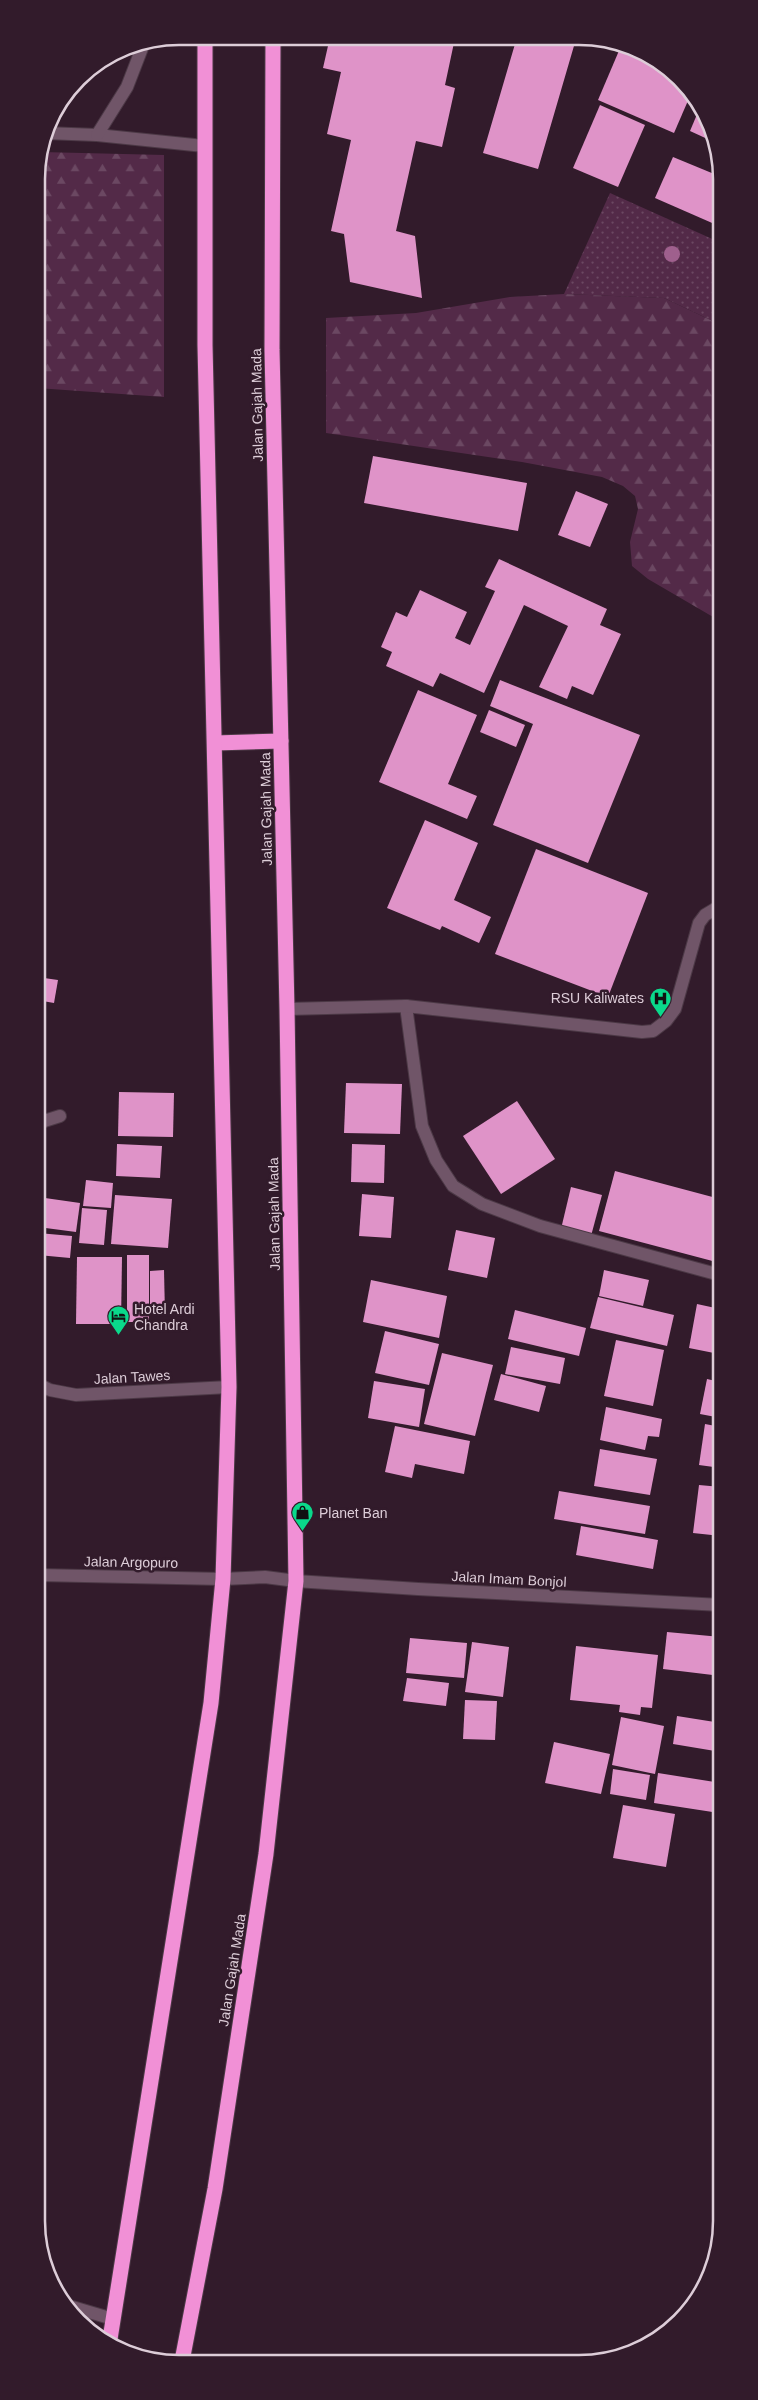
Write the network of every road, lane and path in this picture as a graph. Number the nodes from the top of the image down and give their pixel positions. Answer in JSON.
{"nodes":[{"id":1,"x":205,"y":45,"type":"edge"},
{"id":2,"x":273,"y":45,"type":"edge"},
{"id":3,"x":141,"y":51,"type":"edge"},
{"id":4,"x":53,"y":133,"type":"edge"},
{"id":5,"x":97,"y":135,"type":"junction"},
{"id":6,"x":204,"y":146,"type":"junction"},
{"id":7,"x":281,"y":741,"type":"junction"},
{"id":8,"x":215,"y":743,"type":"junction"},
{"id":9,"x":713,"y":910,"type":"edge"},
{"id":10,"x":406,"y":1006,"type":"junction"},
{"id":11,"x":287,"y":1009,"type":"junction"},
{"id":12,"x":60,"y":1116,"type":"dead end"},
{"id":13,"x":45,"y":1121,"type":"edge"},
{"id":14,"x":713,"y":1273,"type":"edge"},
{"id":15,"x":228,"y":1387,"type":"junction"},
{"id":16,"x":45,"y":1388,"type":"edge"},
{"id":17,"x":45,"y":1575,"type":"edge"},
{"id":18,"x":223,"y":1578,"type":"junction"},
{"id":19,"x":296,"y":1582,"type":"junction"},
{"id":20,"x":713,"y":1605,"type":"edge"},
{"id":21,"x":78,"y":2309,"type":"edge"},
{"id":22,"x":113,"y":2319,"type":"junction"},
{"id":23,"x":110,"y":2336,"type":"edge"},
{"id":24,"x":183,"y":2355,"type":"edge"}],
"edges":[{"from":1,"to":6,"type":"highway"},
{"from":2,"to":7,"type":"highway","name":"Jalan Gajah Mada"},
{"from":3,"to":5,"type":"street"},
{"from":4,"to":5,"type":"street"},
{"from":5,"to":6,"type":"street"},
{"from":6,"to":8,"type":"highway"},
{"from":7,"to":8,"type":"highway"},
{"from":7,"to":11,"type":"highway","name":"Jalan Gajah Mada"},
{"from":8,"to":15,"type":"highway"},
{"from":9,"to":10,"type":"street"},
{"from":10,"to":11,"type":"street"},
{"from":10,"to":14,"type":"street"},
{"from":11,"to":19,"type":"highway","name":"Jalan Gajah Mada"},
{"from":12,"to":13,"type":"street"},
{"from":15,"to":16,"type":"street","name":"Jalan Tawes"},
{"from":15,"to":18,"type":"highway"},
{"from":17,"to":18,"type":"street","name":"Jalan Argopuro"},
{"from":18,"to":19,"type":"street"},
{"from":18,"to":22,"type":"highway"},
{"from":19,"to":20,"type":"street","name":"Jalan Imam Bonjol"},
{"from":19,"to":24,"type":"highway","name":"Jalan Gajah Mada"},
{"from":21,"to":22,"type":"street"},
{"from":22,"to":23,"type":"highway"}]}
